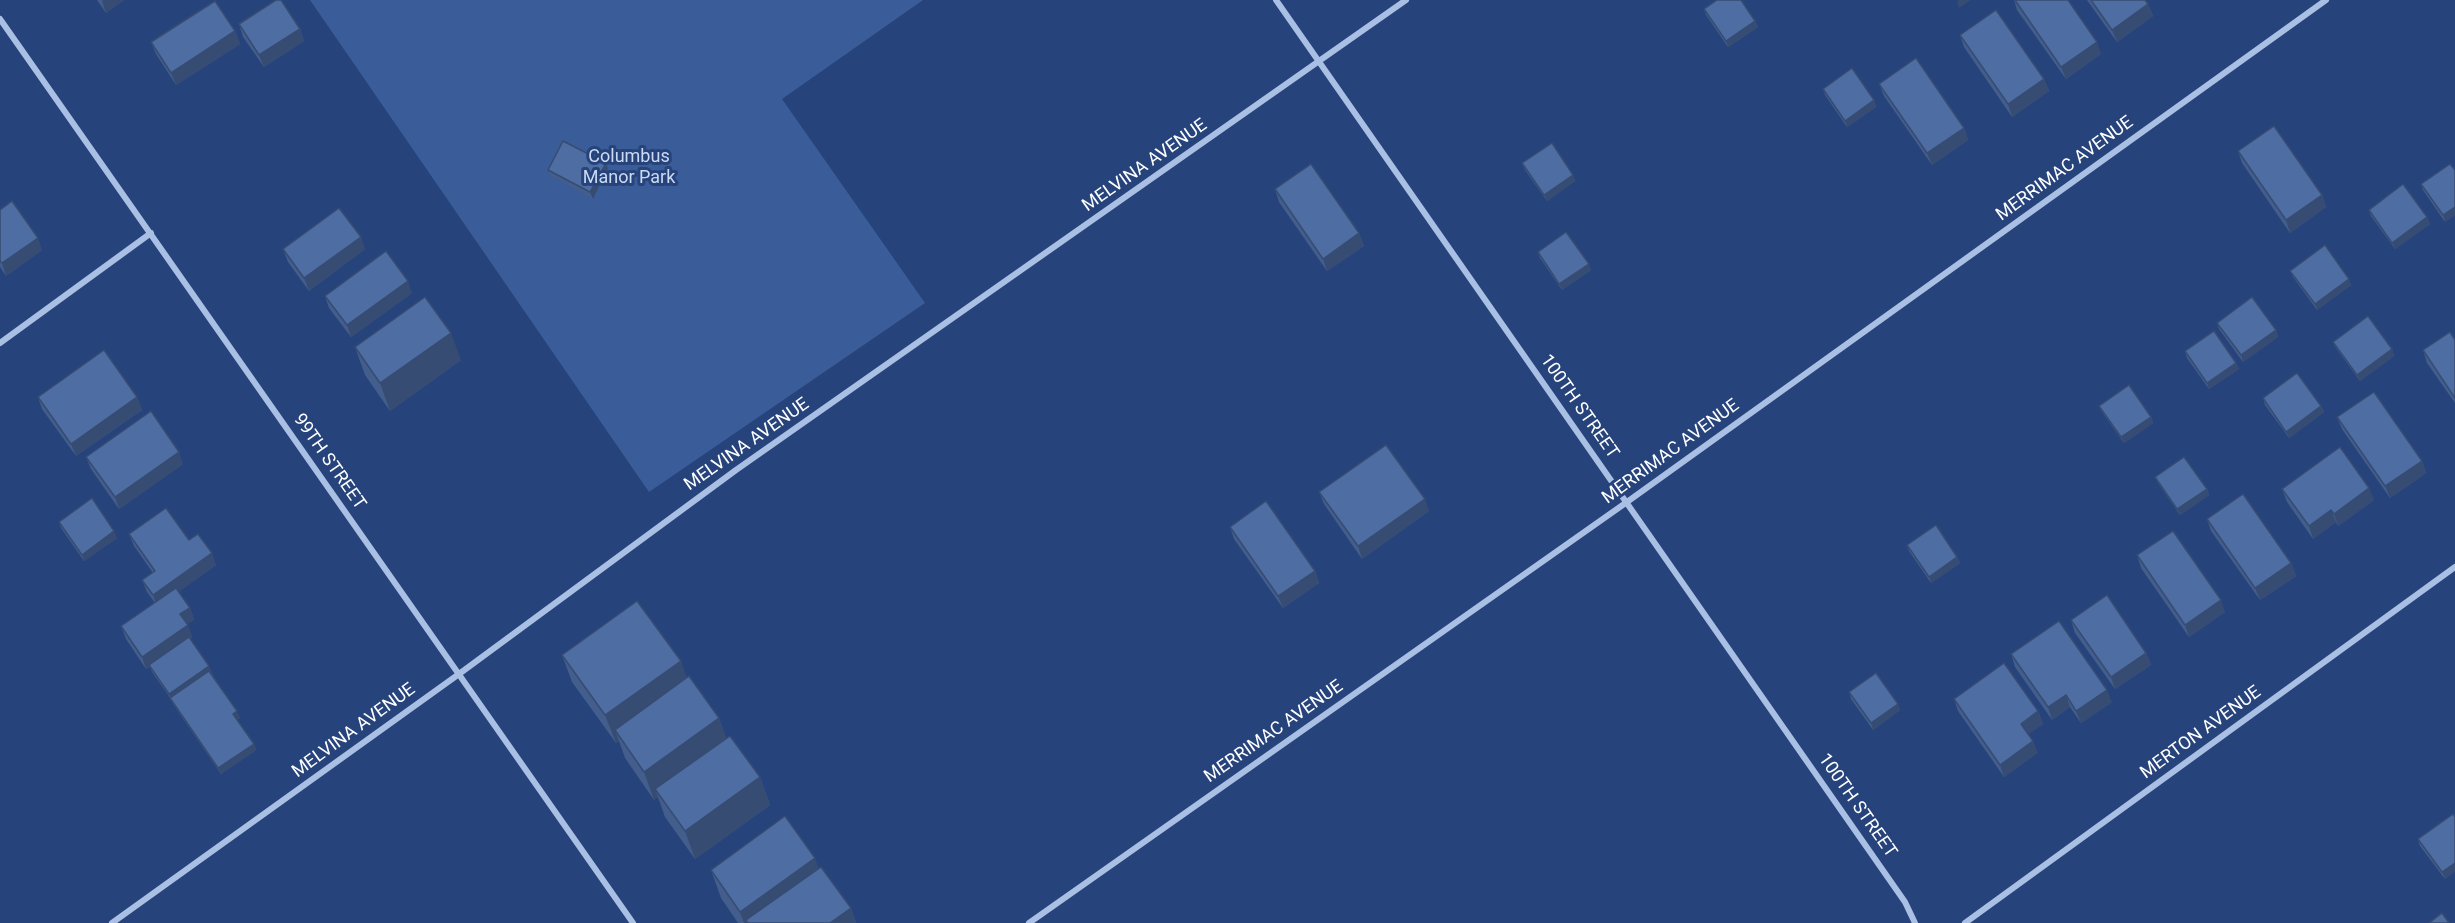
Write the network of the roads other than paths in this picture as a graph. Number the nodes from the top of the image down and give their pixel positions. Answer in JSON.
{"nodes":[{"id":1,"x":1276,"y":0,"type":"edge"},
{"id":2,"x":1406,"y":0,"type":"edge"},
{"id":3,"x":2326,"y":0,"type":"edge"},
{"id":4,"x":0,"y":19,"type":"edge"},
{"id":5,"x":1320,"y":62,"type":"junction"},
{"id":6,"x":151,"y":233,"type":"junction"},
{"id":7,"x":0,"y":343,"type":"edge"},
{"id":8,"x":1627,"y":502,"type":"junction"},
{"id":9,"x":2455,"y":567,"type":"edge"},
{"id":10,"x":459,"y":674,"type":"junction"},
{"id":11,"x":112,"y":923,"type":"edge"},
{"id":12,"x":633,"y":923,"type":"edge"},
{"id":13,"x":1029,"y":923,"type":"edge"},
{"id":14,"x":1915,"y":923,"type":"edge"},
{"id":15,"x":1965,"y":923,"type":"edge"}],
"edges":[{"from":1,"to":5,"type":"street","name":"100TH STREET"},
{"from":2,"to":5,"type":"street","name":"MELVINA AVENUE"},
{"from":3,"to":8,"type":"street","name":"MERRIMAC AVENUE"},
{"from":4,"to":6,"type":"street","name":"99TH STREET"},
{"from":5,"to":8,"type":"street","name":"100TH STREET"},
{"from":5,"to":10,"type":"street","name":"MELVINA AVENUE"},
{"from":6,"to":7,"type":"street"},
{"from":6,"to":10,"type":"street","name":"99TH STREET"},
{"from":8,"to":13,"type":"street","name":"MERRIMAC AVENUE"},
{"from":8,"to":14,"type":"street","name":"100TH STREET"},
{"from":9,"to":15,"type":"street","name":"MERTON AVENUE"},
{"from":10,"to":11,"type":"street","name":"MELVINA AVENUE"},
{"from":10,"to":12,"type":"street","name":"99TH STREET"}]}
